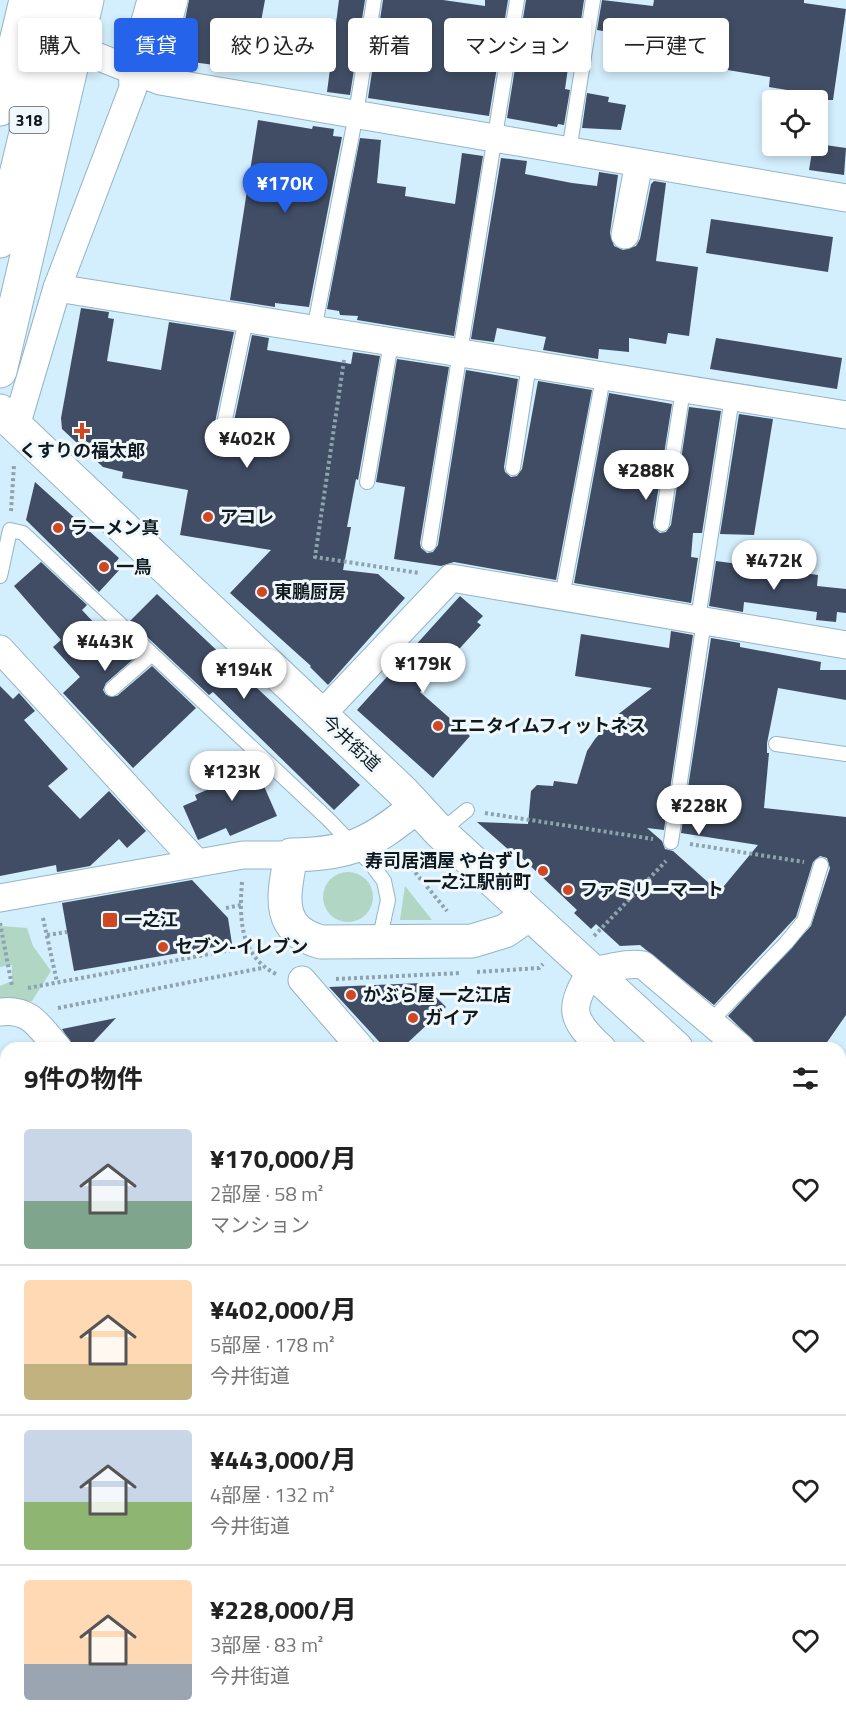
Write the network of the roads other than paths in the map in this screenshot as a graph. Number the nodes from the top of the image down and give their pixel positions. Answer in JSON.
{"nodes":[{"id":1,"x":26,"y":0,"type":"edge"},
{"id":2,"x":58,"y":0,"type":"edge"},
{"id":3,"x":87,"y":0,"type":"edge"},
{"id":4,"x":151,"y":0,"type":"edge"},
{"id":5,"x":174,"y":0,"type":"edge"},
{"id":6,"x":374,"y":0,"type":"edge"},
{"id":7,"x":517,"y":0,"type":"edge"},
{"id":8,"x":593,"y":0,"type":"edge"},
{"id":9,"x":83,"y":18,"type":"edge"},
{"id":10,"x":102,"y":58,"type":"edge"},
{"id":11,"x":70,"y":72,"type":"edge"},
{"id":12,"x":142,"y":73,"type":"junction"},
{"id":13,"x":0,"y":109,"type":"edge"},
{"id":14,"x":356,"y":114,"type":"junction"},
{"id":15,"x":495,"y":138,"type":"junction"},
{"id":16,"x":569,"y":151,"type":"junction"},
{"id":17,"x":639,"y":163,"type":"junction"},
{"id":18,"x":846,"y":198,"type":"edge"},
{"id":19,"x":625,"y":235,"type":"dead end"},
{"id":20,"x":0,"y":241,"type":"edge"},
{"id":21,"x":57,"y":288,"type":"junction"},
{"id":22,"x":246,"y":319,"type":"junction"},
{"id":23,"x":314,"y":330,"type":"junction"},
{"id":24,"x":391,"y":343,"type":"junction"},
{"id":25,"x":459,"y":354,"type":"junction"},
{"id":26,"x":529,"y":365,"type":"junction"},
{"id":27,"x":0,"y":371,"type":"edge"},
{"id":28,"x":603,"y":378,"type":"junction"},
{"id":29,"x":683,"y":390,"type":"junction"},
{"id":30,"x":732,"y":398,"type":"junction"},
{"id":31,"x":846,"y":415,"type":"edge"},
{"id":32,"x":8,"y":419,"type":"edge"},
{"id":33,"x":224,"y":429,"type":"dead end"},
{"id":34,"x":513,"y":468,"type":"dead end"},
{"id":35,"x":367,"y":482,"type":"dead end"},
{"id":36,"x":662,"y":524,"type":"dead end"},
{"id":37,"x":429,"y":544,"type":"dead end"},
{"id":38,"x":0,"y":576,"type":"edge"},
{"id":39,"x":562,"y":597,"type":"junction"},
{"id":40,"x":701,"y":620,"type":"junction"},
{"id":41,"x":846,"y":645,"type":"edge"},
{"id":42,"x":0,"y":649,"type":"edge"},
{"id":43,"x":152,"y":654,"type":"junction"},
{"id":44,"x":112,"y":689,"type":"dead end"},
{"id":45,"x":321,"y":715,"type":"junction"},
{"id":46,"x":776,"y":744,"type":"dead end"},
{"id":47,"x":846,"y":754,"type":"edge"},
{"id":48,"x":416,"y":807,"type":"junction"},
{"id":49,"x":467,"y":810,"type":"dead end"},
{"id":50,"x":440,"y":832,"type":"junction"},
{"id":51,"x":671,"y":842,"type":"dead end"},
{"id":52,"x":356,"y":848,"type":"junction"},
{"id":53,"x":291,"y":855,"type":"junction"},
{"id":54,"x":197,"y":863,"type":"junction"},
{"id":55,"x":821,"y":865,"type":"dead end"},
{"id":56,"x":0,"y":898,"type":"edge"},
{"id":57,"x":528,"y":915,"type":"junction"},
{"id":58,"x":378,"y":943,"type":"junction"},
{"id":59,"x":591,"y":955,"type":"junction"},
{"id":60,"x":302,"y":980,"type":"dead end"},
{"id":61,"x":17,"y":1006,"type":"edge"},
{"id":62,"x":710,"y":1022,"type":"junction"},
{"id":63,"x":52,"y":1042,"type":"edge"},
{"id":64,"x":356,"y":1042,"type":"edge"},
{"id":65,"x":596,"y":1042,"type":"edge"},
{"id":66,"x":671,"y":1042,"type":"edge"},
{"id":67,"x":734,"y":1042,"type":"edge"}],
"edges":[{"from":1,"to":13,"type":"street","number":"318"},
{"from":2,"to":20,"type":"street","number":"318"},
{"from":3,"to":9,"type":"street"},
{"from":4,"to":12,"type":"street"},
{"from":5,"to":12,"type":"street"},
{"from":6,"to":14,"type":"lane"},
{"from":7,"to":15,"type":"lane"},
{"from":8,"to":16,"type":"lane"},
{"from":10,"to":12,"type":"street"},
{"from":11,"to":27,"type":"street"},
{"from":12,"to":14,"type":"street"},
{"from":12,"to":21,"type":"street"},
{"from":14,"to":15,"type":"street"},
{"from":14,"to":23,"type":"lane"},
{"from":15,"to":16,"type":"street"},
{"from":15,"to":25,"type":"lane"},
{"from":16,"to":17,"type":"street"},
{"from":17,"to":18,"type":"street"},
{"from":17,"to":19,"type":"street"},
{"from":21,"to":22,"type":"street"},
{"from":21,"to":32,"type":"street"},
{"from":22,"to":23,"type":"street"},
{"from":22,"to":33,"type":"lane"},
{"from":23,"to":24,"type":"street"},
{"from":24,"to":25,"type":"street"},
{"from":24,"to":35,"type":"lane"},
{"from":25,"to":26,"type":"street"},
{"from":25,"to":37,"type":"lane"},
{"from":26,"to":28,"type":"street"},
{"from":26,"to":34,"type":"lane"},
{"from":28,"to":29,"type":"street"},
{"from":28,"to":39,"type":"lane"},
{"from":29,"to":30,"type":"street"},
{"from":29,"to":36,"type":"lane"},
{"from":30,"to":31,"type":"street"},
{"from":30,"to":40,"type":"lane"},
{"from":32,"to":45,"type":"street","name":"今井街道"},
{"from":38,"to":43,"type":"lane"},
{"from":39,"to":40,"type":"street"},
{"from":39,"to":45,"type":"street"},
{"from":40,"to":41,"type":"street"},
{"from":40,"to":51,"type":"lane"},
{"from":42,"to":54,"type":"street"},
{"from":43,"to":44,"type":"lane"},
{"from":43,"to":52,"type":"lane"},
{"from":45,"to":48,"type":"street","name":"今井街道"},
{"from":46,"to":47,"type":"lane"},
{"from":48,"to":50,"type":"street","name":"今井街道"},
{"from":48,"to":52,"type":"street"},
{"from":49,"to":50,"type":"lane"},
{"from":50,"to":57,"type":"street","name":"今井街道"},
{"from":52,"to":53,"type":"street"},
{"from":52,"to":58,"type":"lane"},
{"from":53,"to":54,"type":"street"},
{"from":53,"to":58,"type":"street"},
{"from":54,"to":56,"type":"street"},
{"from":55,"to":62,"type":"lane"},
{"from":57,"to":58,"type":"street"},
{"from":57,"to":59,"type":"street","name":"今井街道"},
{"from":59,"to":62,"type":"street"},
{"from":59,"to":65,"type":"street"},
{"from":59,"to":66,"type":"street","name":"今井街道"},
{"from":60,"to":64,"type":"street"},
{"from":61,"to":63,"type":"street"},
{"from":62,"to":67,"type":"street"}]}
